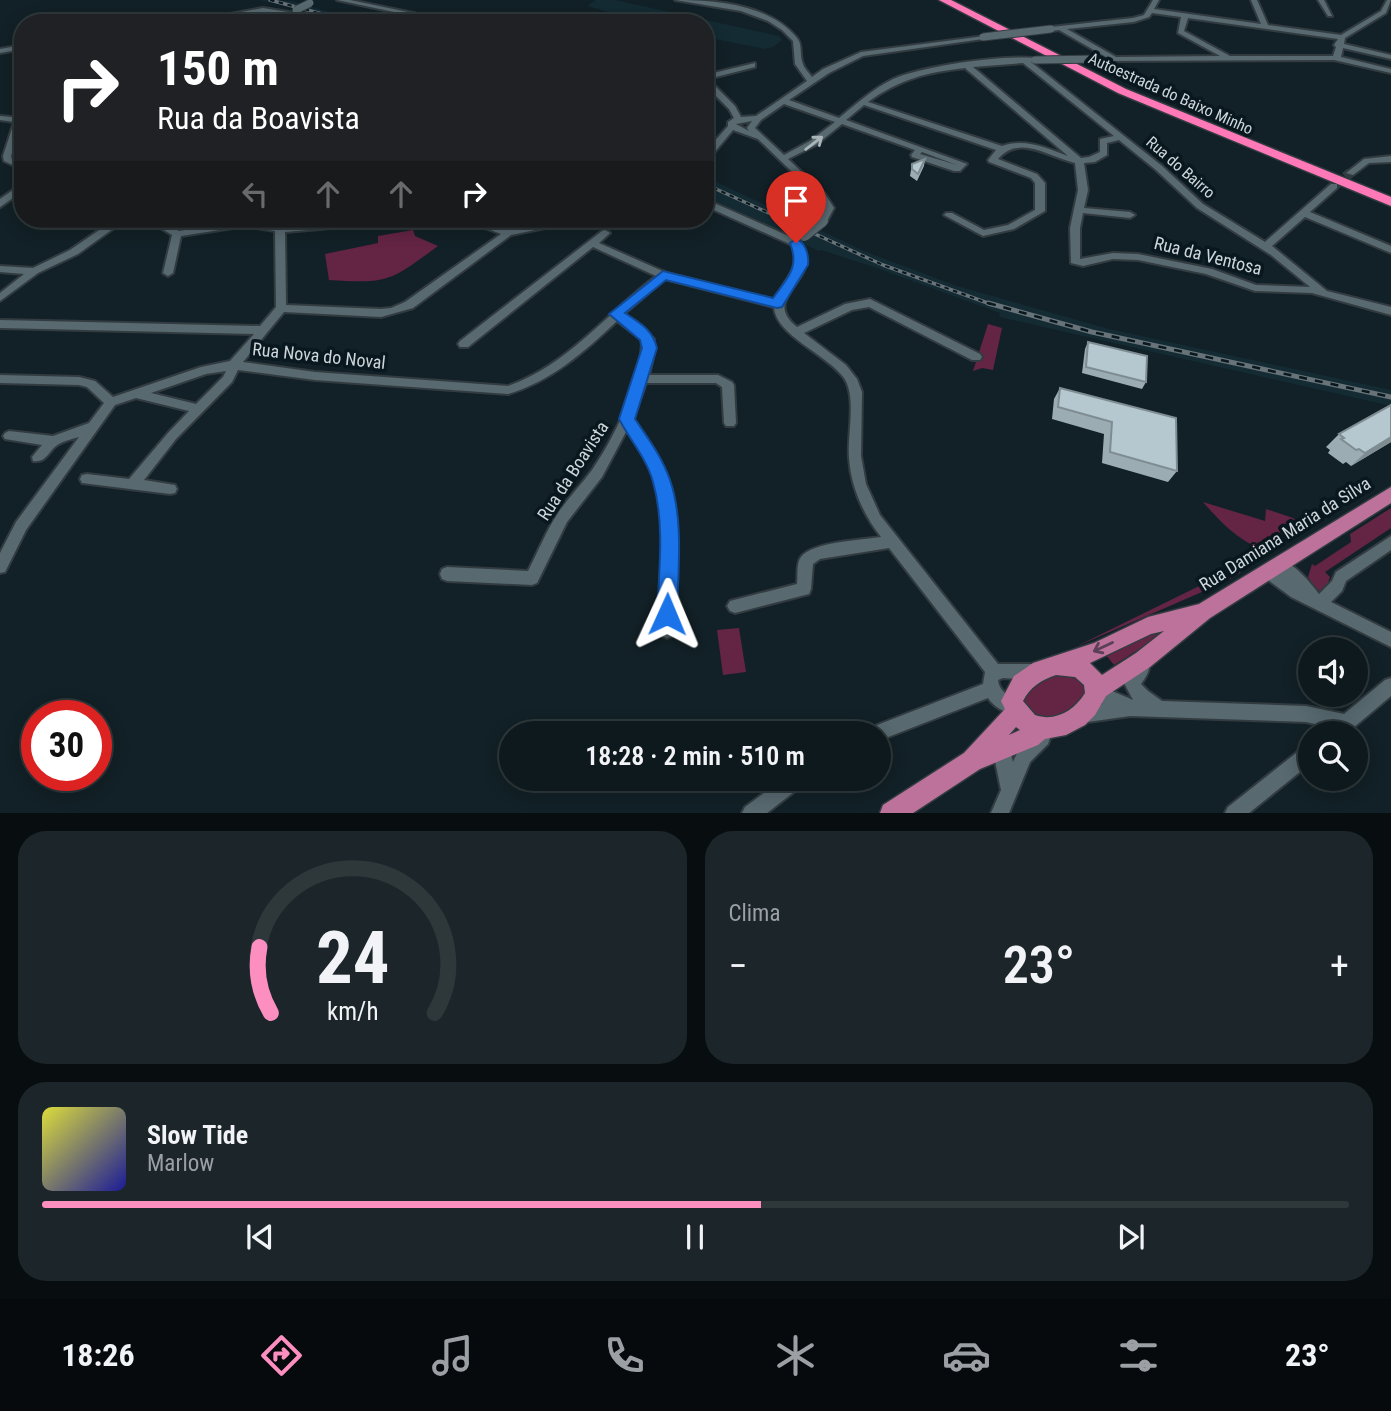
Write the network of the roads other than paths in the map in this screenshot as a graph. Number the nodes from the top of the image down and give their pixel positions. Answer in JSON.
{"nodes":[{"id":1,"x":340,"y":0,"type":"edge"},
{"id":2,"x":678,"y":0,"type":"edge"},
{"id":3,"x":944,"y":0,"type":"edge"},
{"id":4,"x":956,"y":0,"type":"edge"},
{"id":5,"x":1156,"y":0,"type":"edge"},
{"id":6,"x":1254,"y":0,"type":"edge"},
{"id":7,"x":1321,"y":0,"type":"edge"},
{"id":8,"x":1390,"y":0,"type":"edge"},
{"id":9,"x":312,"y":1,"type":"edge"},
{"id":10,"x":293,"y":11,"type":"junction"},
{"id":11,"x":1151,"y":11,"type":"junction"},
{"id":12,"x":232,"y":14,"type":"edge"},
{"id":13,"x":280,"y":14,"type":"edge"},
{"id":14,"x":306,"y":14,"type":"edge"},
{"id":15,"x":412,"y":14,"type":"edge"},
{"id":16,"x":1329,"y":15,"type":"dead end"},
{"id":17,"x":1184,"y":19,"type":"junction"},
{"id":18,"x":1266,"y":27,"type":"junction"},
{"id":19,"x":1062,"y":28,"type":"junction"},
{"id":20,"x":1180,"y":32,"type":"joint"},
{"id":21,"x":1340,"y":41,"type":"junction"},
{"id":22,"x":1391,"y":57,"type":"edge"},
{"id":23,"x":1114,"y":58,"type":"junction"},
{"id":24,"x":1334,"y":58,"type":"junction"},
{"id":25,"x":1029,"y":60,"type":"junction"},
{"id":26,"x":1231,"y":60,"type":"junction"},
{"id":27,"x":752,"y":65,"type":"dead end"},
{"id":28,"x":969,"y":67,"type":"junction"},
{"id":29,"x":1391,"y":71,"type":"edge"},
{"id":30,"x":714,"y":76,"type":"edge"},
{"id":31,"x":811,"y":81,"type":"junction"},
{"id":32,"x":714,"y":89,"type":"edge"},
{"id":33,"x":783,"y":101,"type":"junction"},
{"id":34,"x":864,"y":103,"type":"junction"},
{"id":35,"x":841,"y":121,"type":"junction"},
{"id":36,"x":745,"y":124,"type":"junction"},
{"id":37,"x":1121,"y":137,"type":"junction"},
{"id":38,"x":14,"y":138,"type":"edge"},
{"id":39,"x":763,"y":139,"type":"joint"},
{"id":40,"x":920,"y":149,"type":"dead end"},
{"id":41,"x":1002,"y":149,"type":"junction"},
{"id":42,"x":714,"y":150,"type":"edge"},
{"id":43,"x":783,"y":158,"type":"junction"},
{"id":44,"x":1391,"y":159,"type":"edge"},
{"id":45,"x":1079,"y":161,"type":"junction"},
{"id":46,"x":14,"y":163,"type":"edge"},
{"id":47,"x":1350,"y":173,"type":"tunnel mouth"},
{"id":48,"x":1334,"y":186,"type":"tunnel mouth"},
{"id":49,"x":14,"y":193,"type":"edge"},
{"id":50,"x":1391,"y":195,"type":"edge"},
{"id":51,"x":1391,"y":202,"type":"edge"},
{"id":52,"x":0,"y":204,"type":"edge"},
{"id":53,"x":714,"y":206,"type":"edge"},
{"id":54,"x":1079,"y":210,"type":"junction"},
{"id":55,"x":1304,"y":213,"type":"junction"},
{"id":56,"x":949,"y":215,"type":"dead end"},
{"id":57,"x":1130,"y":215,"type":"dead end"},
{"id":58,"x":113,"y":228,"type":"edge"},
{"id":59,"x":167,"y":228,"type":"edge"},
{"id":60,"x":215,"y":228,"type":"edge"},
{"id":61,"x":274,"y":228,"type":"edge"},
{"id":62,"x":291,"y":228,"type":"edge"},
{"id":63,"x":494,"y":228,"type":"edge"},
{"id":64,"x":532,"y":228,"type":"edge"},
{"id":65,"x":279,"y":229,"type":"junction"},
{"id":66,"x":508,"y":233,"type":"junction"},
{"id":67,"x":605,"y":233,"type":"dead end"},
{"id":68,"x":177,"y":234,"type":"junction"},
{"id":69,"x":800,"y":240,"type":"junction"},
{"id":70,"x":592,"y":243,"type":"junction"},
{"id":71,"x":1265,"y":247,"type":"junction"},
{"id":72,"x":1391,"y":250,"type":"edge"},
{"id":73,"x":0,"y":269,"type":"edge"},
{"id":74,"x":34,"y":271,"type":"junction"},
{"id":75,"x":168,"y":273,"type":"dead end"},
{"id":76,"x":663,"y":275,"type":"junction"},
{"id":77,"x":1323,"y":291,"type":"junction"},
{"id":78,"x":0,"y":298,"type":"edge"},
{"id":79,"x":777,"y":304,"type":"junction"},
{"id":80,"x":281,"y":308,"type":"junction"},
{"id":81,"x":1391,"y":312,"type":"edge"},
{"id":82,"x":616,"y":314,"type":"junction"},
{"id":83,"x":0,"y":324,"type":"edge"},
{"id":84,"x":260,"y":330,"type":"junction"},
{"id":85,"x":796,"y":332,"type":"junction"},
{"id":86,"x":464,"y":344,"type":"dead end"},
{"id":87,"x":976,"y":357,"type":"dead end"},
{"id":88,"x":234,"y":365,"type":"junction"},
{"id":89,"x":0,"y":379,"type":"edge"},
{"id":90,"x":640,"y":379,"type":"junction"},
{"id":91,"x":138,"y":394,"type":"junction"},
{"id":92,"x":111,"y":402,"type":"junction"},
{"id":93,"x":191,"y":407,"type":"dead end"},
{"id":94,"x":627,"y":419,"type":"junction"},
{"id":95,"x":730,"y":423,"type":"dead end"},
{"id":96,"x":95,"y":426,"type":"junction"},
{"id":97,"x":9,"y":436,"type":"dead end"},
{"id":98,"x":53,"y":441,"type":"junction"},
{"id":99,"x":38,"y":457,"type":"dead end"},
{"id":100,"x":87,"y":480,"type":"dead end"},
{"id":101,"x":132,"y":484,"type":"junction"},
{"id":102,"x":170,"y":489,"type":"dead end"},
{"id":103,"x":1391,"y":494,"type":"edge"},
{"id":104,"x":892,"y":541,"type":"junction"},
{"id":105,"x":6,"y":542,"type":"edge"},
{"id":106,"x":1391,"y":542,"type":"edge"},
{"id":107,"x":0,"y":567,"type":"edge"},
{"id":108,"x":1274,"y":568,"type":"junction"},
{"id":109,"x":447,"y":574,"type":"dead end"},
{"id":110,"x":1318,"y":601,"type":"junction"},
{"id":111,"x":735,"y":606,"type":"dead end"},
{"id":112,"x":1203,"y":612,"type":"junction"},
{"id":113,"x":667,"y":631,"type":"dead end"},
{"id":114,"x":1391,"y":640,"type":"edge"},
{"id":115,"x":1143,"y":660,"type":"junction"},
{"id":116,"x":1056,"y":665,"type":"junction"},
{"id":117,"x":1036,"y":672,"type":"junction"},
{"id":118,"x":1391,"y":685,"type":"edge"},
{"id":119,"x":1096,"y":691,"type":"junction"},
{"id":120,"x":1004,"y":701,"type":"junction"},
{"id":121,"x":1131,"y":708,"type":"junction"},
{"id":122,"x":1164,"y":710,"type":"junction"},
{"id":123,"x":1081,"y":715,"type":"junction"},
{"id":124,"x":1322,"y":721,"type":"edge"},
{"id":125,"x":1348,"y":721,"type":"edge"},
{"id":126,"x":1046,"y":728,"type":"junction"},
{"id":127,"x":891,"y":730,"type":"edge"},
{"id":128,"x":1001,"y":751,"type":"junction"},
{"id":129,"x":972,"y":761,"type":"junction"},
{"id":130,"x":1298,"y":762,"type":"edge"},
{"id":131,"x":1009,"y":788,"type":"junction"},
{"id":132,"x":781,"y":791,"type":"edge"},
{"id":133,"x":751,"y":813,"type":"edge"},
{"id":134,"x":891,"y":813,"type":"edge"},
{"id":135,"x":1000,"y":813,"type":"edge"},
{"id":136,"x":1234,"y":813,"type":"edge"}],
"edges":[{"from":1,"to":15,"type":"street"},
{"from":2,"to":31,"type":"street"},
{"from":3,"to":51,"type":"highway","name":"Autoestrada do Baixo Minho"},
{"from":4,"to":50,"type":"highway","name":"Autoestrada do Baixo Minho"},
{"from":5,"to":11,"type":"street"},
{"from":6,"to":18,"type":"street"},
{"from":7,"to":16,"type":"street"},
{"from":8,"to":21,"type":"street"},
{"from":9,"to":10,"type":"street","bridge":true},
{"from":10,"to":12,"type":"street"},
{"from":10,"to":13,"type":"street"},
{"from":10,"to":14,"type":"street"},
{"from":11,"to":17,"type":"street"},
{"from":11,"to":19,"type":"street"},
{"from":17,"to":18,"type":"street"},
{"from":17,"to":20,"type":"street"},
{"from":18,"to":21,"type":"street"},
{"from":19,"to":23,"type":"street"},
{"from":19,"to":31,"type":"street","bridge":true},
{"from":20,"to":26,"type":"street"},
{"from":21,"to":22,"type":"street"},
{"from":21,"to":24,"type":"street"},
{"from":23,"to":25,"type":"street","bridge":true},
{"from":23,"to":26,"type":"street"},
{"from":24,"to":26,"type":"street"},
{"from":24,"to":29,"type":"street"},
{"from":25,"to":28,"type":"street"},
{"from":25,"to":37,"type":"street","name":"Rua do Bairro"},
{"from":27,"to":30,"type":"street"},
{"from":28,"to":34,"type":"street"},
{"from":28,"to":45,"type":"street"},
{"from":31,"to":33,"type":"street"},
{"from":32,"to":36,"type":"street"},
{"from":33,"to":35,"type":"street"},
{"from":33,"to":36,"type":"street"},
{"from":34,"to":35,"type":"street"},
{"from":34,"to":41,"type":"street"},
{"from":35,"to":40,"type":"street"},
{"from":43,"to":35,"type":"street","one_way":true},
{"from":36,"to":39,"type":"street"},
{"from":36,"to":42,"type":"street"},
{"from":37,"to":45,"type":"street"},
{"from":37,"to":71,"type":"street","name":"Rua do Bairro"},
{"from":38,"to":46,"type":"street"},
{"from":39,"to":43,"type":"street"},
{"from":41,"to":45,"type":"street"},
{"from":41,"to":56,"type":"street"},
{"from":43,"to":69,"type":"street","bridge":true},
{"from":44,"to":47,"type":"street"},
{"from":45,"to":54,"type":"street","name":"Rua da Ventosa"},
{"from":48,"to":55,"type":"street"},
{"from":49,"to":52,"type":"street"},
{"from":53,"to":69,"type":"street"},
{"from":54,"to":57,"type":"street"},
{"from":54,"to":77,"type":"street","name":"Rua da Ventosa"},
{"from":55,"to":71,"type":"street"},
{"from":55,"to":72,"type":"street"},
{"from":58,"to":74,"type":"street"},
{"from":59,"to":68,"type":"street"},
{"from":60,"to":68,"type":"street"},
{"from":61,"to":65,"type":"street"},
{"from":62,"to":65,"type":"street"},
{"from":63,"to":66,"type":"street"},
{"from":64,"to":66,"type":"street"},
{"from":65,"to":80,"type":"street"},
{"from":66,"to":80,"type":"street"},
{"from":67,"to":70,"type":"street"},
{"from":68,"to":75,"type":"street"},
{"from":69,"to":79,"type":"street"},
{"from":70,"to":76,"type":"street"},
{"from":70,"to":86,"type":"street"},
{"from":71,"to":77,"type":"street","name":"Rua do Bairro"},
{"from":73,"to":74,"type":"street"},
{"from":74,"to":78,"type":"street"},
{"from":76,"to":79,"type":"street"},
{"from":76,"to":82,"type":"street","name":"Rua Nova do Noval"},
{"from":77,"to":81,"type":"street","name":"Rua da Ventosa"},
{"from":79,"to":85,"type":"street"},
{"from":80,"to":84,"type":"street"},
{"from":82,"to":88,"type":"street","name":"Rua Nova do Noval"},
{"from":82,"to":90,"type":"street","name":"Rua da Boavista"},
{"from":83,"to":84,"type":"street","name":"Rua Nova do Noval"},
{"from":84,"to":88,"type":"street","name":"Rua Nova do Noval"},
{"from":85,"to":87,"type":"street"},
{"from":85,"to":104,"type":"street"},
{"from":88,"to":91,"type":"street"},
{"from":88,"to":101,"type":"street"},
{"from":89,"to":92,"type":"street"},
{"from":90,"to":94,"type":"street","name":"Rua da Boavista"},
{"from":90,"to":95,"type":"street"},
{"from":91,"to":92,"type":"street"},
{"from":91,"to":93,"type":"street"},
{"from":92,"to":96,"type":"street"},
{"from":94,"to":109,"type":"street","name":"Rua da Boavista"},
{"from":94,"to":113,"type":"street"},
{"from":96,"to":98,"type":"street"},
{"from":96,"to":105,"type":"street"},
{"from":97,"to":98,"type":"street"},
{"from":98,"to":99,"type":"street"},
{"from":100,"to":101,"type":"street"},
{"from":101,"to":102,"type":"street"},
{"from":103,"to":108,"type":"main road","name":"Rua Damiana Maria da Silva"},
{"from":104,"to":111,"type":"street"},
{"from":104,"to":120,"type":"street"},
{"from":105,"to":107,"type":"street"},
{"from":106,"to":110,"type":"street"},
{"from":108,"to":110,"type":"street"},
{"from":108,"to":112,"type":"main road","name":"Rua Damiana Maria da Silva"},
{"from":110,"to":114,"type":"street"},
{"from":112,"to":115,"type":"main road","name":"Rua Damiana Maria da Silva"},
{"from":112,"to":116,"type":"main road","name":"Rua Damiana Maria da Silva","one_way":true},
{"from":115,"to":119,"type":"main road","name":"Rua Damiana Maria da Silva"},
{"from":115,"to":122,"type":"street"},
{"from":116,"to":117,"type":"main road","name":"Rua Damiana Maria da Silva"},
{"from":116,"to":119,"type":"main road"},
{"from":117,"to":120,"type":"main road","name":"Rua Damiana Maria da Silva"},
{"from":117,"to":120,"type":"street"},
{"from":118,"to":125,"type":"street"},
{"from":119,"to":121,"type":"street"},
{"from":119,"to":123,"type":"main road","name":"Rua Damiana Maria da Silva"},
{"from":120,"to":126,"type":"main road"},
{"from":120,"to":127,"type":"street"},
{"from":120,"to":128,"type":"street"},
{"from":120,"to":129,"type":"main road","name":"Rua Damiana Maria da Silva"},
{"from":121,"to":122,"type":"street"},
{"from":121,"to":123,"type":"street"},
{"from":122,"to":124,"type":"street"},
{"from":123,"to":126,"type":"main road","name":"Rua Damiana Maria da Silva"},
{"from":126,"to":128,"type":"main road","name":"Rua Damiana Maria da Silva"},
{"from":126,"to":131,"type":"street"},
{"from":128,"to":129,"type":"main road","name":"Rua Damiana Maria da Silva"},
{"from":128,"to":131,"type":"street"},
{"from":129,"to":134,"type":"main road","name":"Rua Damiana Maria da Silva"},
{"from":130,"to":136,"type":"street"},
{"from":131,"to":135,"type":"street"},
{"from":132,"to":133,"type":"street"}]}
